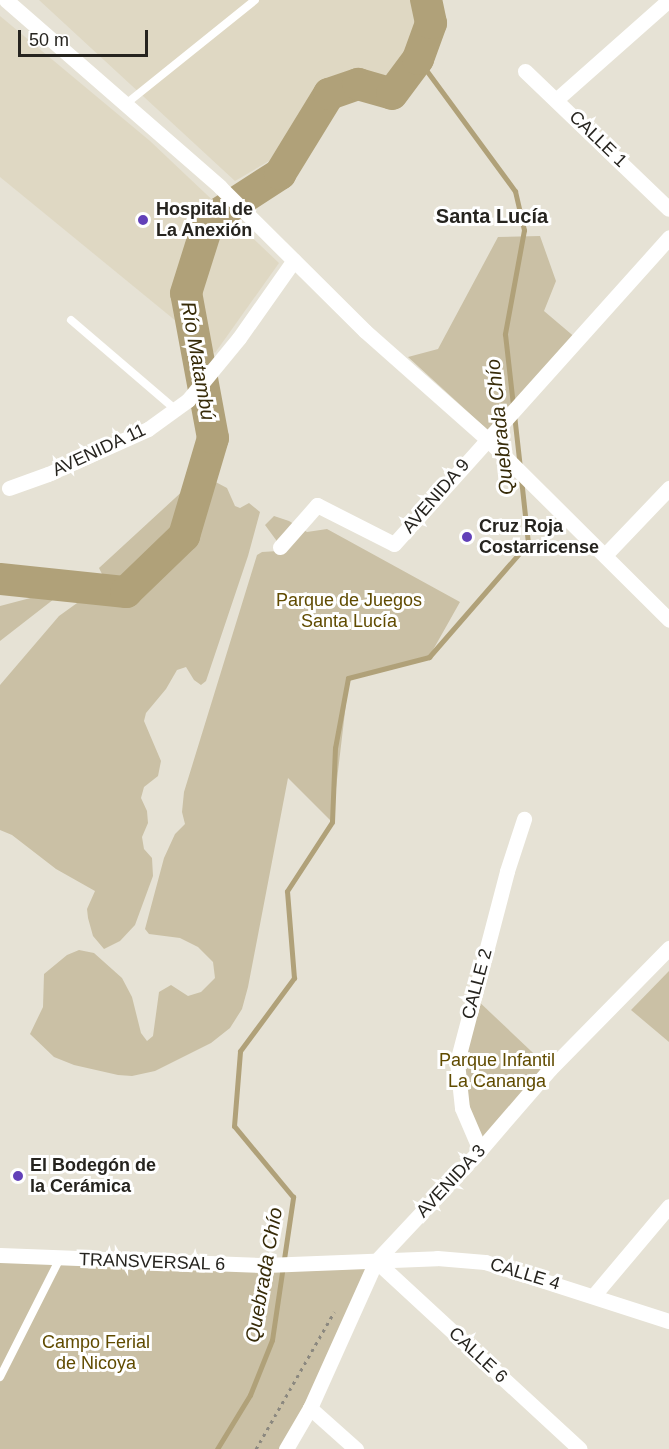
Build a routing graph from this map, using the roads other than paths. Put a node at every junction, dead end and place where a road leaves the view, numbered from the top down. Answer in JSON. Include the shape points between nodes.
{"nodes":[{"id":1,"x":6,"y":0,"type":"edge"},
{"id":2,"x":255,"y":0,"type":"edge"},
{"id":3,"x":669,"y":0,"type":"edge"},
{"id":4,"x":525,"y":70,"type":"dead end"},
{"id":5,"x":557,"y":99,"type":"junction"},
{"id":6,"x":127,"y":103,"type":"junction"},
{"id":7,"x":669,"y":209,"type":"edge"},
{"id":8,"x":669,"y":237,"type":"edge"},
{"id":9,"x":294,"y":260,"type":"junction"},
{"id":10,"x":71,"y":320,"type":"dead end"},
{"id":11,"x":175,"y":409,"type":"junction"},
{"id":12,"x":486,"y":438,"type":"junction"},
{"id":13,"x":669,"y":488,"type":"edge"},
{"id":14,"x":4,"y":489,"type":"edge"},
{"id":15,"x":280,"y":547,"type":"dead end"},
{"id":16,"x":605,"y":555,"type":"junction"},
{"id":17,"x":669,"y":620,"type":"edge"},
{"id":18,"x":525,"y":819,"type":"dead end"},
{"id":19,"x":669,"y":948,"type":"edge"},
{"id":20,"x":480,"y":1150,"type":"junction"},
{"id":21,"x":669,"y":1206,"type":"edge"},
{"id":22,"x":0,"y":1255,"type":"edge"},
{"id":23,"x":60,"y":1258,"type":"junction"},
{"id":24,"x":376,"y":1261,"type":"junction"},
{"id":25,"x":594,"y":1295,"type":"junction"},
{"id":26,"x":669,"y":1321,"type":"edge"},
{"id":27,"x":0,"y":1377,"type":"edge"},
{"id":28,"x":310,"y":1408,"type":"junction"},
{"id":29,"x":286,"y":1449,"type":"edge"},
{"id":30,"x":356,"y":1449,"type":"edge"},
{"id":31,"x":580,"y":1449,"type":"edge"}],
"edges":[{"from":1,"to":6,"type":"street"},
{"from":2,"to":6,"type":"lane"},
{"from":3,"to":5,"type":"street"},
{"from":4,"to":5,"type":"street","name":"CALLE 1"},
{"from":5,"to":7,"type":"street","name":"CALLE 1"},
{"from":6,"to":9,"type":"street"},
{"from":8,"to":12,"type":"street","name":"AVENIDA 9"},
{"from":9,"to":11,"type":"street","name":"AVENIDA 11","via":[[239,338],[188,400]]},
{"from":9,"to":12,"type":"street","via":[[365,331]]},
{"from":10,"to":11,"type":"lane"},
{"from":11,"to":14,"type":"street","name":"AVENIDA 11","via":[[148,429],[48,474]]},
{"from":12,"to":15,"type":"street","name":"AVENIDA 9","via":[[394,544],[317,505]]},
{"from":12,"to":16,"type":"street"},
{"from":13,"to":16,"type":"street"},
{"from":16,"to":17,"type":"street"},
{"from":18,"to":20,"type":"street","name":"CALLE 2","via":[[507,872],[457,1062],[462,1108]]},
{"from":19,"to":20,"type":"street","name":"AVENIDA 3","via":[[550,1069]]},
{"from":20,"to":24,"type":"street","name":"AVENIDA 3"},
{"from":21,"to":25,"type":"street"},
{"from":22,"to":23,"type":"street","name":"TRANSVERSAL 6"},
{"from":23,"to":24,"type":"street","name":"TRANSVERSAL 6","via":[[266,1265]]},
{"from":23,"to":27,"type":"lane"},
{"from":24,"to":25,"type":"street","name":"CALLE 4","via":[[437,1258],[485,1262]]},
{"from":24,"to":28,"type":"street","name":"AVENIDA 3"},
{"from":24,"to":31,"type":"street","name":"CALLE 6"},
{"from":25,"to":26,"type":"street","name":"CALLE 4"},
{"from":28,"to":29,"type":"street","name":"AVENIDA 3"},
{"from":28,"to":30,"type":"street"}]}
